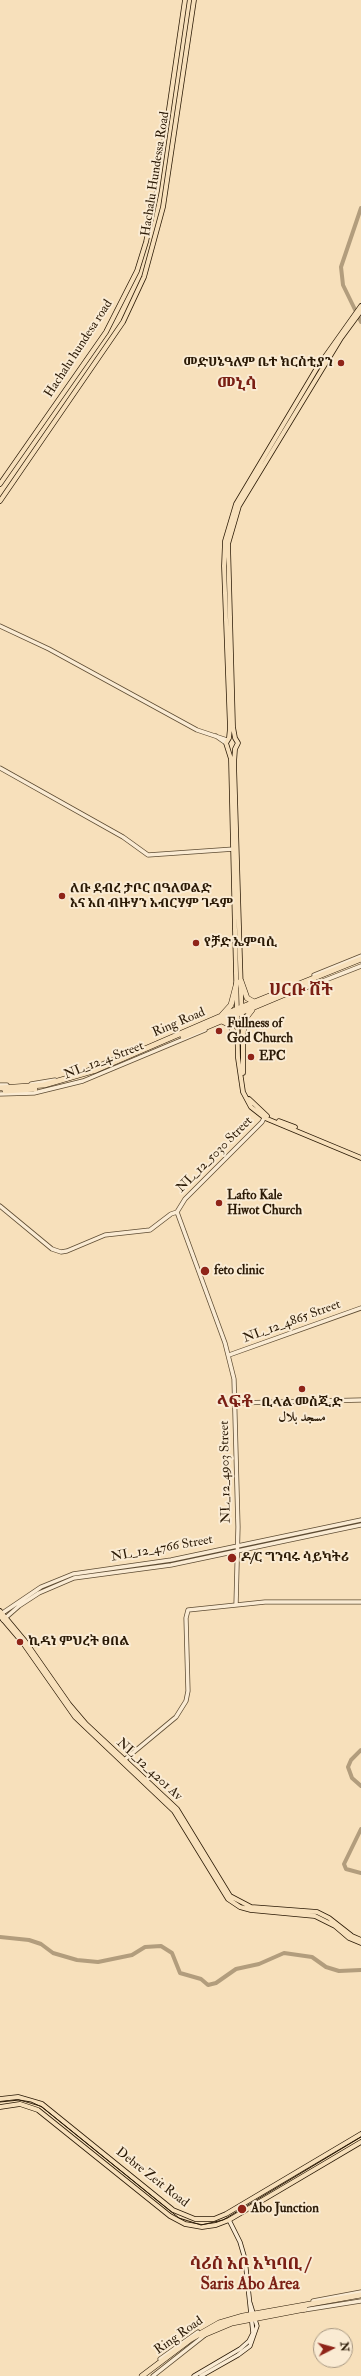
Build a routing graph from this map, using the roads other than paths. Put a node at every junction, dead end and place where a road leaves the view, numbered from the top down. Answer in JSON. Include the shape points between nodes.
{"nodes":[{"id":1,"x":185,"y":0,"type":"edge"},
{"id":2,"x":194,"y":0,"type":"edge"},
{"id":3,"x":164,"y":138,"type":"junction"},
{"id":4,"x":172,"y":142,"type":"junction"},
{"id":5,"x":157,"y":191,"type":"junction"},
{"id":6,"x":164,"y":195,"type":"junction"},
{"id":7,"x":359,"y":310,"type":"edge"},
{"id":8,"x":25,"y":449,"type":"junction"},
{"id":9,"x":31,"y":456,"type":"junction"},
{"id":10,"x":0,"y":484,"type":"edge"},
{"id":11,"x":0,"y":500,"type":"edge"},
{"id":12,"x":226,"y":566,"type":"junction"},
{"id":13,"x":0,"y":626,"type":"edge"},
{"id":14,"x":235,"y":738,"type":"junction"},
{"id":15,"x":227,"y":740,"type":"junction"},
{"id":16,"x":228,"y":749,"type":"junction"},
{"id":17,"x":235,"y":749,"type":"junction"},
{"id":18,"x":0,"y":768,"type":"edge"},
{"id":19,"x":235,"y":849,"type":"junction"},
{"id":20,"x":361,"y":957,"type":"edge"},
{"id":21,"x":361,"y":962,"type":"edge"},
{"id":22,"x":361,"y":966,"type":"edge"},
{"id":23,"x":239,"y":981,"type":"junction"},
{"id":24,"x":292,"y":990,"type":"junction"},
{"id":25,"x":256,"y":1004,"type":"junction"},
{"id":26,"x":239,"y":1008,"type":"junction"},
{"id":27,"x":240,"y":1014,"type":"junction"},
{"id":28,"x":221,"y":1019,"type":"junction"},
{"id":29,"x":208,"y":1025,"type":"junction"},
{"id":30,"x":243,"y":1034,"type":"junction"},
{"id":31,"x":238,"y":1040,"type":"junction"},
{"id":32,"x":0,"y":1087,"type":"edge"},
{"id":33,"x":0,"y":1093,"type":"edge"},
{"id":34,"x":265,"y":1116,"type":"junction"},
{"id":35,"x":361,"y":1156,"type":"edge"},
{"id":36,"x":0,"y":1206,"type":"edge"},
{"id":37,"x":177,"y":1212,"type":"junction"},
{"id":38,"x":361,"y":1308,"type":"edge"},
{"id":39,"x":229,"y":1355,"type":"junction"},
{"id":40,"x":361,"y":1400,"type":"edge"},
{"id":41,"x":235,"y":1403,"type":"junction"},
{"id":42,"x":361,"y":1520,"type":"edge"},
{"id":43,"x":361,"y":1525,"type":"edge"},
{"id":44,"x":237,"y":1548,"type":"junction"},
{"id":45,"x":361,"y":1602,"type":"edge"},
{"id":46,"x":236,"y":1605,"type":"junction"},
{"id":47,"x":1,"y":1614,"type":"edge"},
{"id":48,"x":5,"y":1618,"type":"junction"},
{"id":49,"x":123,"y":1762,"type":"junction"},
{"id":50,"x":245,"y":1907,"type":"junction"},
{"id":51,"x":361,"y":1940,"type":"edge"},
{"id":52,"x":361,"y":1943,"type":"edge"},
{"id":53,"x":0,"y":2099,"type":"edge"},
{"id":54,"x":0,"y":2107,"type":"edge"},
{"id":55,"x":361,"y":2134,"type":"edge"},
{"id":56,"x":361,"y":2142,"type":"edge"},
{"id":57,"x":229,"y":2220,"type":"junction"},
{"id":58,"x":361,"y":2294,"type":"edge"},
{"id":59,"x":361,"y":2300,"type":"edge"},
{"id":60,"x":301,"y":2308,"type":"junction"},
{"id":61,"x":253,"y":2317,"type":"junction"},
{"id":62,"x":205,"y":2332,"type":"junction"},
{"id":63,"x":138,"y":2376,"type":"edge"},
{"id":64,"x":142,"y":2376,"type":"edge"},
{"id":65,"x":148,"y":2376,"type":"edge"},
{"id":66,"x":153,"y":2376,"type":"edge"},
{"id":67,"x":194,"y":2376,"type":"edge"},
{"id":68,"x":201,"y":2376,"type":"edge"}],
"edges":[{"from":1,"to":3,"type":"main road","name":"Hachalu hundesa road"},
{"from":2,"to":4,"type":"main road","name":"Hachalu Hundessa Road"},
{"from":3,"to":4,"type":"main road"},
{"from":3,"to":5,"type":"main road","name":"Hachalu hundesa road"},
{"from":4,"to":6,"type":"main road","name":"Hachalu Hundessa Road"},
{"from":5,"to":6,"type":"main road"},
{"from":5,"to":8,"type":"main road","name":"Hachalu hundesa road","via":[[137,270],[116,315]]},
{"from":6,"to":9,"type":"main road","name":"Hachalu Hundessa Road","via":[[158,230],[144,277],[123,322]]},
{"from":7,"to":12,"type":"main road","via":[[239,506],[230,533]]},
{"from":7,"to":12,"type":"main road","via":[[293,406],[236,504],[227,533]]},
{"from":8,"to":9,"type":"main road"},
{"from":8,"to":10,"type":"main road","name":"Hachalu hundesa road"},
{"from":9,"to":11,"type":"main road","name":"Hachalu Hundessa Road"},
{"from":12,"to":14,"type":"main road"},
{"from":12,"to":15,"type":"main road"},
{"from":13,"to":15,"type":"street","via":[[49,649],[197,730]]},
{"from":14,"to":15,"type":"main road"},
{"from":14,"to":17,"type":"main road","via":[[238,743]]},
{"from":15,"to":16,"type":"main road"},
{"from":16,"to":17,"type":"main road"},
{"from":16,"to":19,"type":"main road","via":[[231,759]]},
{"from":17,"to":19,"type":"main road"},
{"from":18,"to":19,"type":"street","via":[[123,837],[148,855]]},
{"from":19,"to":23,"type":"main road"},
{"from":20,"to":24,"type":"highway","name":"Ring Road"},
{"from":21,"to":24,"type":"highway","name":"Ring Road"},
{"from":22,"to":24,"type":"street","via":[[306,989]]},
{"from":23,"to":25,"type":"highway","via":[[247,998]]},
{"from":23,"to":26,"type":"main road"},
{"from":23,"to":28,"type":"highway","via":[[231,1005]]},
{"from":24,"to":25,"type":"highway","name":"Ring Road"},
{"from":25,"to":26,"type":"highway","name":"Ring Road"},
{"from":25,"to":27,"type":"highway","name":"Ring Road"},
{"from":25,"to":30,"type":"highway","via":[[245,1020]]},
{"from":26,"to":27,"type":"main road"},
{"from":26,"to":28,"type":"highway","name":"Ring Road"},
{"from":27,"to":28,"type":"highway","name":"Ring Road"},
{"from":27,"to":30,"type":"main road"},
{"from":27,"to":31,"type":"main road"},
{"from":28,"to":29,"type":"highway","name":"Ring Road"},
{"from":28,"to":31,"type":"highway","via":[[230,1025]]},
{"from":29,"to":32,"type":"highway","name":"Ring Road","via":[[78,1076],[44,1085]]},
{"from":29,"to":33,"type":"highway","name":"Ring Road","via":[[77,1080],[41,1089]]},
{"from":30,"to":34,"type":"main road","via":[[242,1063],[245,1090],[254,1105]]},
{"from":31,"to":34,"type":"main road","via":[[243,1092],[251,1107]]},
{"from":34,"to":35,"type":"main road"},
{"from":34,"to":37,"type":"street","name":"NL_12_5030 Street"},
{"from":36,"to":37,"type":"street","name":"NL_12_5030 Street","via":[[56,1251],[67,1251],[105,1235],[150,1230]]},
{"from":37,"to":39,"type":"street","name":"NL_12_4903 Street"},
{"from":38,"to":39,"type":"street","name":"NL_12_4865 Street"},
{"from":39,"to":41,"type":"street","name":"NL_12_4903 Street"},
{"from":40,"to":41,"type":"street"},
{"from":41,"to":44,"type":"street","name":"NL_12_4903 Street"},
{"from":42,"to":44,"type":"street","name":"NL_12_4766 Street"},
{"from":43,"to":44,"type":"street","name":"NL_12_4766 Street"},
{"from":44,"to":46,"type":"street","name":"NL_12_4903 Street"},
{"from":44,"to":47,"type":"street","name":"NL_12_4766 Street","via":[[61,1577]]},
{"from":44,"to":48,"type":"street","name":"NL_12_4766 Street","via":[[171,1565],[74,1578],[39,1593]]},
{"from":45,"to":46,"type":"street"},
{"from":46,"to":49,"type":"street","via":[[188,1610],[187,1696],[176,1717]]},
{"from":47,"to":48,"type":"main road","name":"NL_12_4201 Av"},
{"from":48,"to":49,"type":"main road","name":"NL_12_4201 Av","via":[[75,1717]]},
{"from":49,"to":50,"type":"main road","name":"NL_12_4201 Av","via":[[176,1809],[225,1890]]},
{"from":50,"to":51,"type":"main road","name":"NL_12_4201 Av","via":[[317,1912]]},
{"from":50,"to":52,"type":"main road","name":"NL_12_4201 Av","via":[[316,1916]]},
{"from":53,"to":55,"type":"main road","name":"Debre Zeit Road","via":[[18,2097],[42,2104],[173,2210],[188,2218],[201,2220],[214,2219],[226,2214]]},
{"from":54,"to":57,"type":"main road","name":"Debre Zeit Road","via":[[20,2104],[38,2110],[181,2222],[202,2227]]},
{"from":56,"to":57,"type":"main road","name":"Debre Zeit Road"},
{"from":57,"to":61,"type":"street","via":[[243,2253]]},
{"from":58,"to":60,"type":"highway","name":"Ring Road"},
{"from":59,"to":60,"type":"highway","name":"Ring Road"},
{"from":60,"to":61,"type":"highway","name":"Ring Road"},
{"from":61,"to":62,"type":"highway","name":"Ring Road"},
{"from":61,"to":67,"type":"street","via":[[254,2329],[247,2343]]},
{"from":61,"to":68,"type":"street","via":[[255,2336],[248,2348]]},
{"from":62,"to":63,"type":"street","via":[[187,2339]]},
{"from":62,"to":64,"type":"highway","name":"Ring Road"},
{"from":62,"to":65,"type":"highway","name":"Ring Road"},
{"from":62,"to":66,"type":"street"}]}
